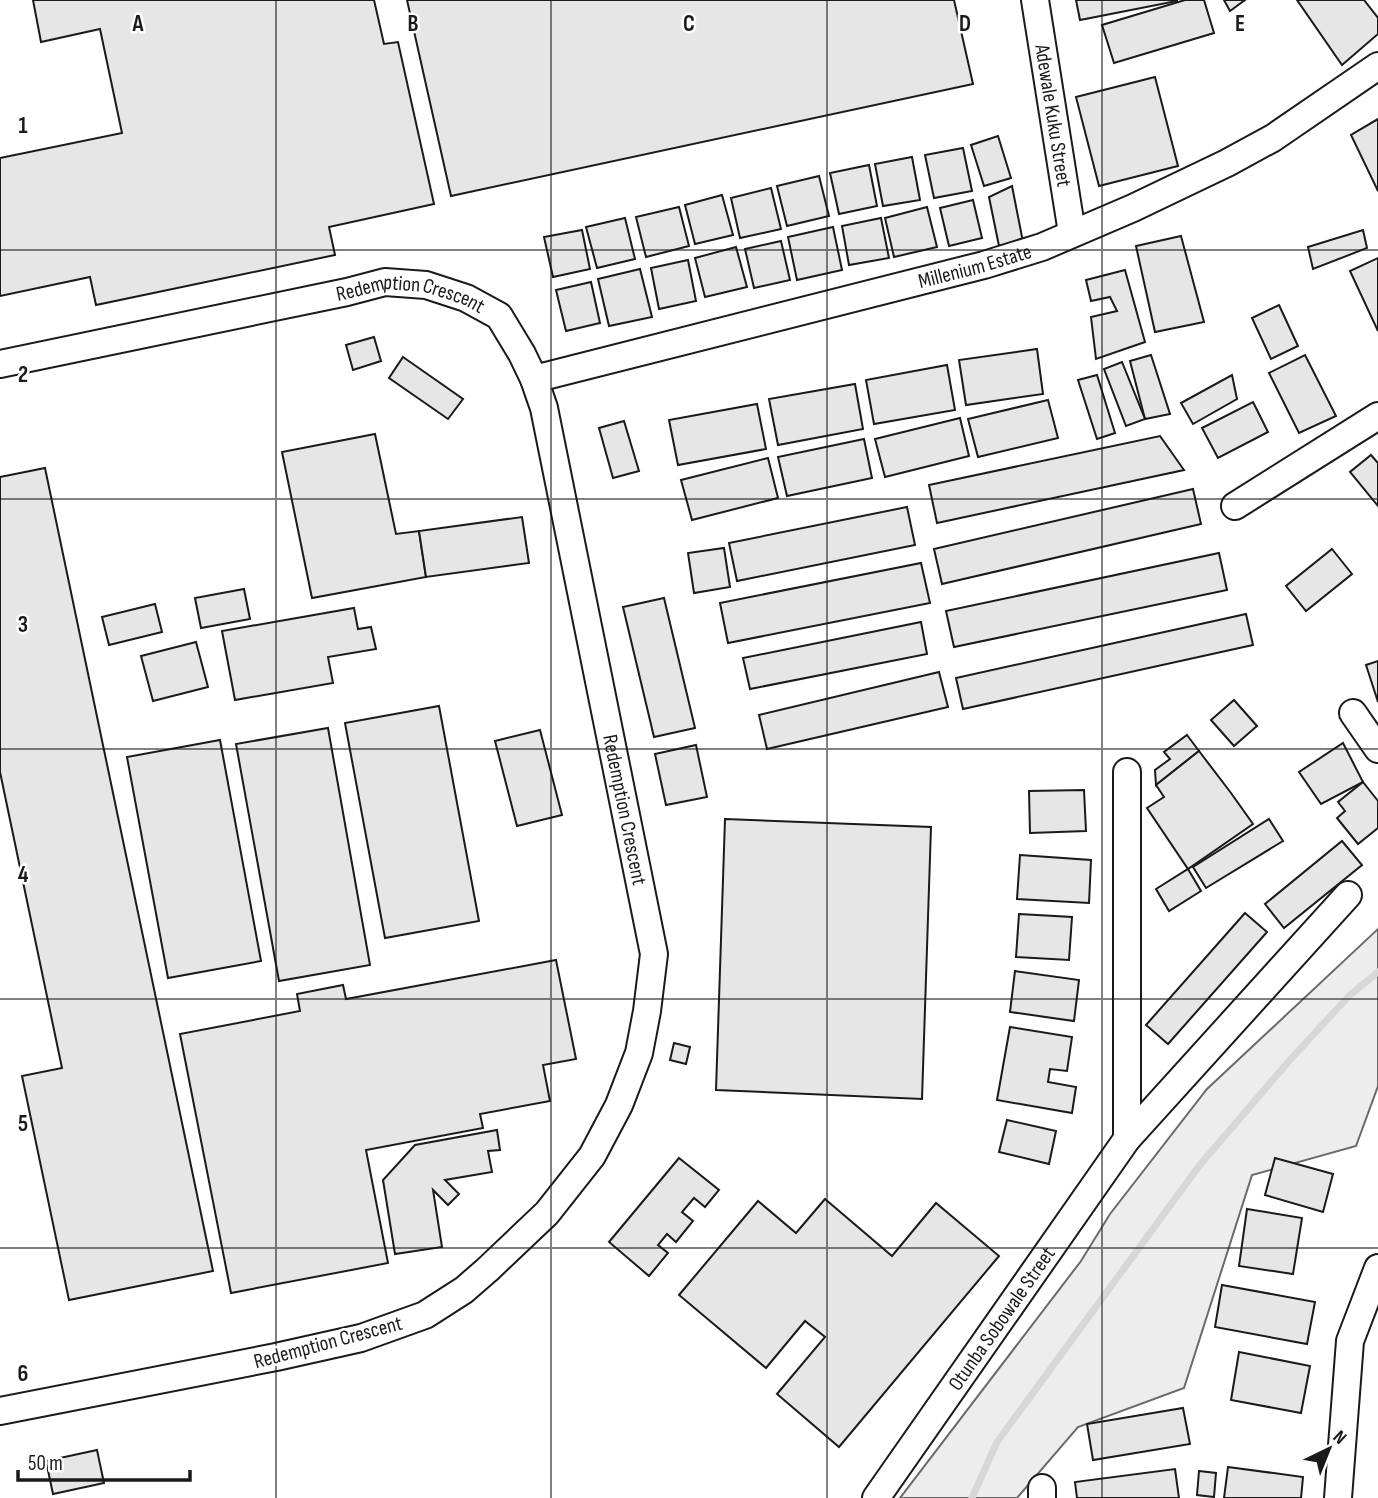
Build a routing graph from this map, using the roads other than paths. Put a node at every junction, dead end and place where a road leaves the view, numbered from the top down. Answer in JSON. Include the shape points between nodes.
{"nodes":[{"id":1,"x":1035,"y":0,"type":"edge"},
{"id":2,"x":1378,"y":66,"type":"edge"},
{"id":3,"x":1072,"y":233,"type":"junction"},
{"id":4,"x":0,"y":364,"type":"edge"},
{"id":5,"x":534,"y":379,"type":"junction"},
{"id":6,"x":1378,"y":416,"type":"edge"},
{"id":7,"x":1235,"y":506,"type":"dead end"},
{"id":8,"x":1353,"y":713,"type":"dead end"},
{"id":9,"x":1378,"y":749,"type":"edge"},
{"id":10,"x":1127,"y":772,"type":"dead end"},
{"id":11,"x":1348,"y":895,"type":"dead end"},
{"id":12,"x":1127,"y":1139,"type":"junction"},
{"id":13,"x":1378,"y":1268,"type":"edge"},
{"id":14,"x":0,"y":1411,"type":"edge"},
{"id":15,"x":876,"y":1498,"type":"edge"},
{"id":16,"x":1338,"y":1498,"type":"edge"}],
"edges":[{"from":1,"to":3,"type":"street","name":"Adewale Kuku Street"},
{"from":2,"to":3,"type":"street","name":"Millenium Estate","via":[[1273,138]]},
{"from":3,"to":5,"type":"street","name":"Millenium Estate","via":[[984,265]]},
{"from":4,"to":5,"type":"street","name":"Redemption Crescent","via":[[385,282],[426,285],[466,298],[499,316]]},
{"from":5,"to":14,"type":"street","name":"Redemption Crescent","via":[[544,408],[654,954],[639,1053],[619,1105],[592,1156],[547,1213],[464,1290],[425,1315],[361,1338]]},
{"from":6,"to":7,"type":"street"},
{"from":8,"to":9,"type":"street"},
{"from":10,"to":12,"type":"street"},
{"from":11,"to":12,"type":"street","name":"Otunba Sobowale Street"},
{"from":12,"to":15,"type":"street","name":"Otunba Sobowale Street"},
{"from":13,"to":16,"type":"street","via":[[1350,1341]]}]}
